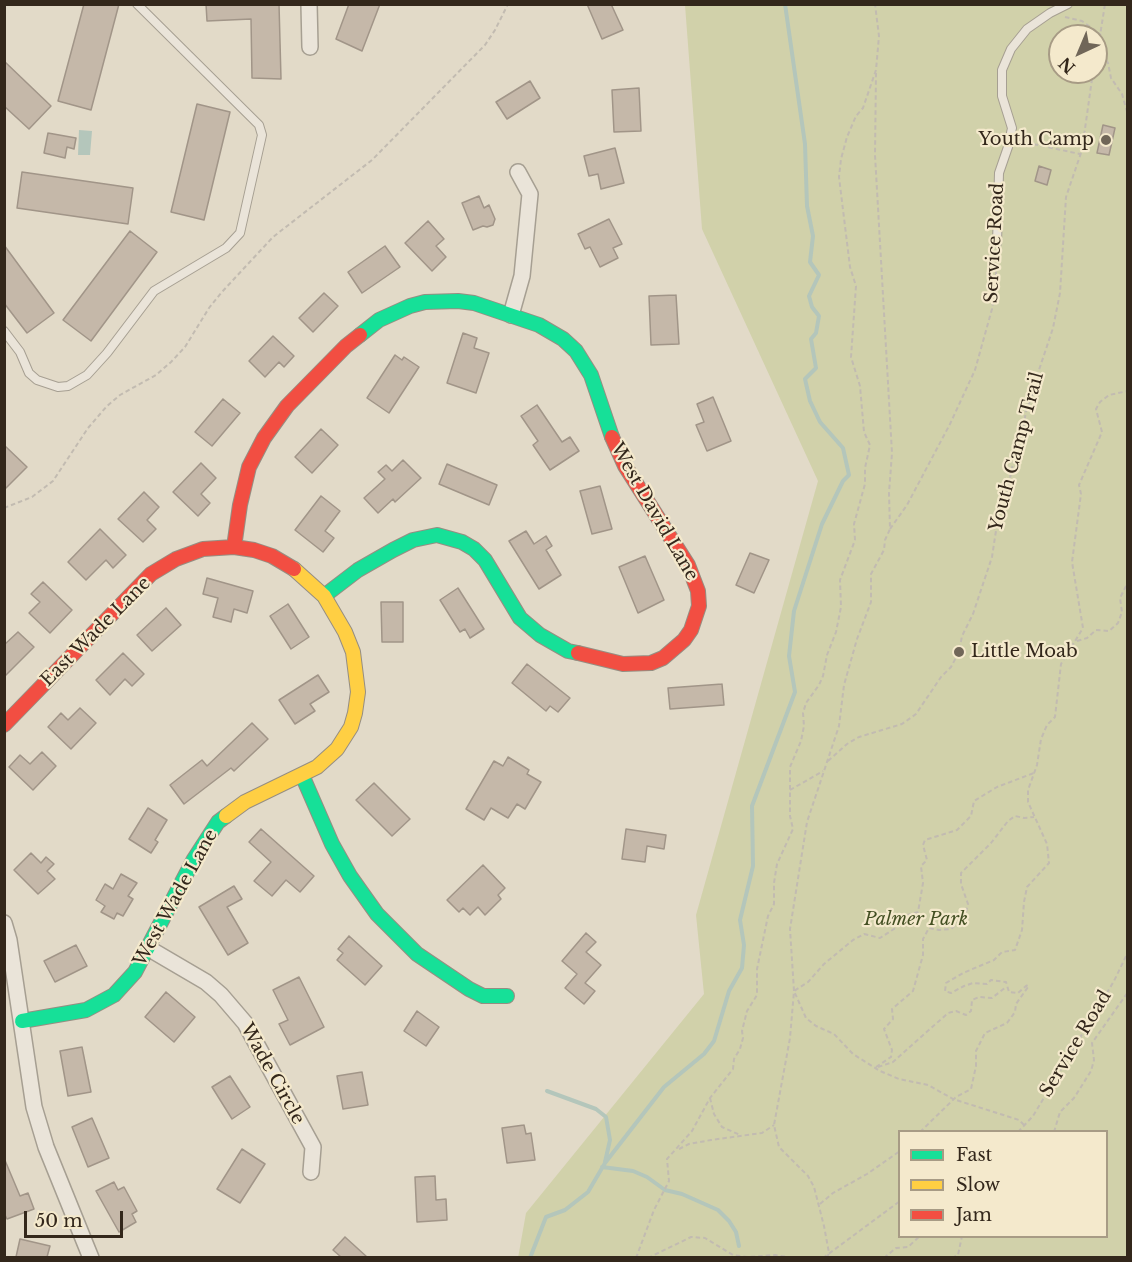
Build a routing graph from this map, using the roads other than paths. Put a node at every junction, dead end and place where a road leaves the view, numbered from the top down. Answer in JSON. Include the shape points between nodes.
{"nodes":[{"id":1,"x":137,"y":4,"type":"edge"},
{"id":2,"x":309,"y":4,"type":"edge"},
{"id":3,"x":1068,"y":4,"type":"edge"},
{"id":4,"x":310,"y":47,"type":"dead end"},
{"id":5,"x":518,"y":172,"type":"dead end"},
{"id":6,"x":997,"y":243,"type":"road end"},
{"id":7,"x":511,"y":315,"type":"junction"},
{"id":8,"x":4,"y":331,"type":"edge"},
{"id":9,"x":234,"y":547,"type":"junction"},
{"id":10,"x":324,"y":596,"type":"junction"},
{"id":11,"x":4,"y":725,"type":"edge"},
{"id":12,"x":302,"y":775,"type":"junction"},
{"id":13,"x":4,"y":923,"type":"edge"},
{"id":14,"x":148,"y":948,"type":"junction"},
{"id":15,"x":507,"y":996,"type":"dead end"},
{"id":16,"x":22,"y":1022,"type":"junction"},
{"id":17,"x":311,"y":1172,"type":"dead end"},
{"id":18,"x":91,"y":1257,"type":"edge"}],
"edges":[{"from":1,"to":8,"type":"lane","via":[[260,125],[262,135],[240,233],[226,248],[154,291],[107,354],[87,375],[68,386],[37,380]]},
{"from":2,"to":4,"type":"street"},
{"from":3,"to":6,"type":"lane","name":"Service Road","via":[[1027,29],[1011,49],[1002,70],[1002,96],[1012,128],[999,173]]},
{"from":5,"to":7,"type":"street","via":[[530,194],[522,276]]},
{"from":7,"to":9,"type":"street","name":"West David Lane","via":[[474,303],[440,300],[410,306],[362,331],[287,406],[255,451],[244,484]]},
{"from":7,"to":10,"type":"street","name":"West David Lane","via":[[551,331],[576,351],[591,375],[625,466],[694,578],[699,606],[691,630],[674,649],[651,663],[623,664],[568,651],[520,618],[485,560],[474,549],[437,535],[413,540],[378,558]]},
{"from":9,"to":10,"type":"street","name":"East Wade Lane","via":[[254,550],[288,564]]},
{"from":9,"to":11,"type":"street","name":"East Wade Lane","via":[[189,553],[151,574]]},
{"from":10,"to":12,"type":"street","name":"West Wade Lane","via":[[353,652],[358,693],[351,727],[337,749]]},
{"from":12,"to":14,"type":"street","name":"West Wade Lane","via":[[245,802],[218,822],[194,859]]},
{"from":12,"to":15,"type":"street","via":[[332,844],[377,914],[417,954],[469,989],[483,996]]},
{"from":13,"to":16,"type":"street"},
{"from":14,"to":16,"type":"street","name":"West Wade Lane","via":[[125,985],[98,1005]]},
{"from":14,"to":17,"type":"street","name":"Wade Circle","via":[[207,982],[235,1009],[313,1147]]},
{"from":16,"to":18,"type":"street","via":[[40,1128]]}]}
